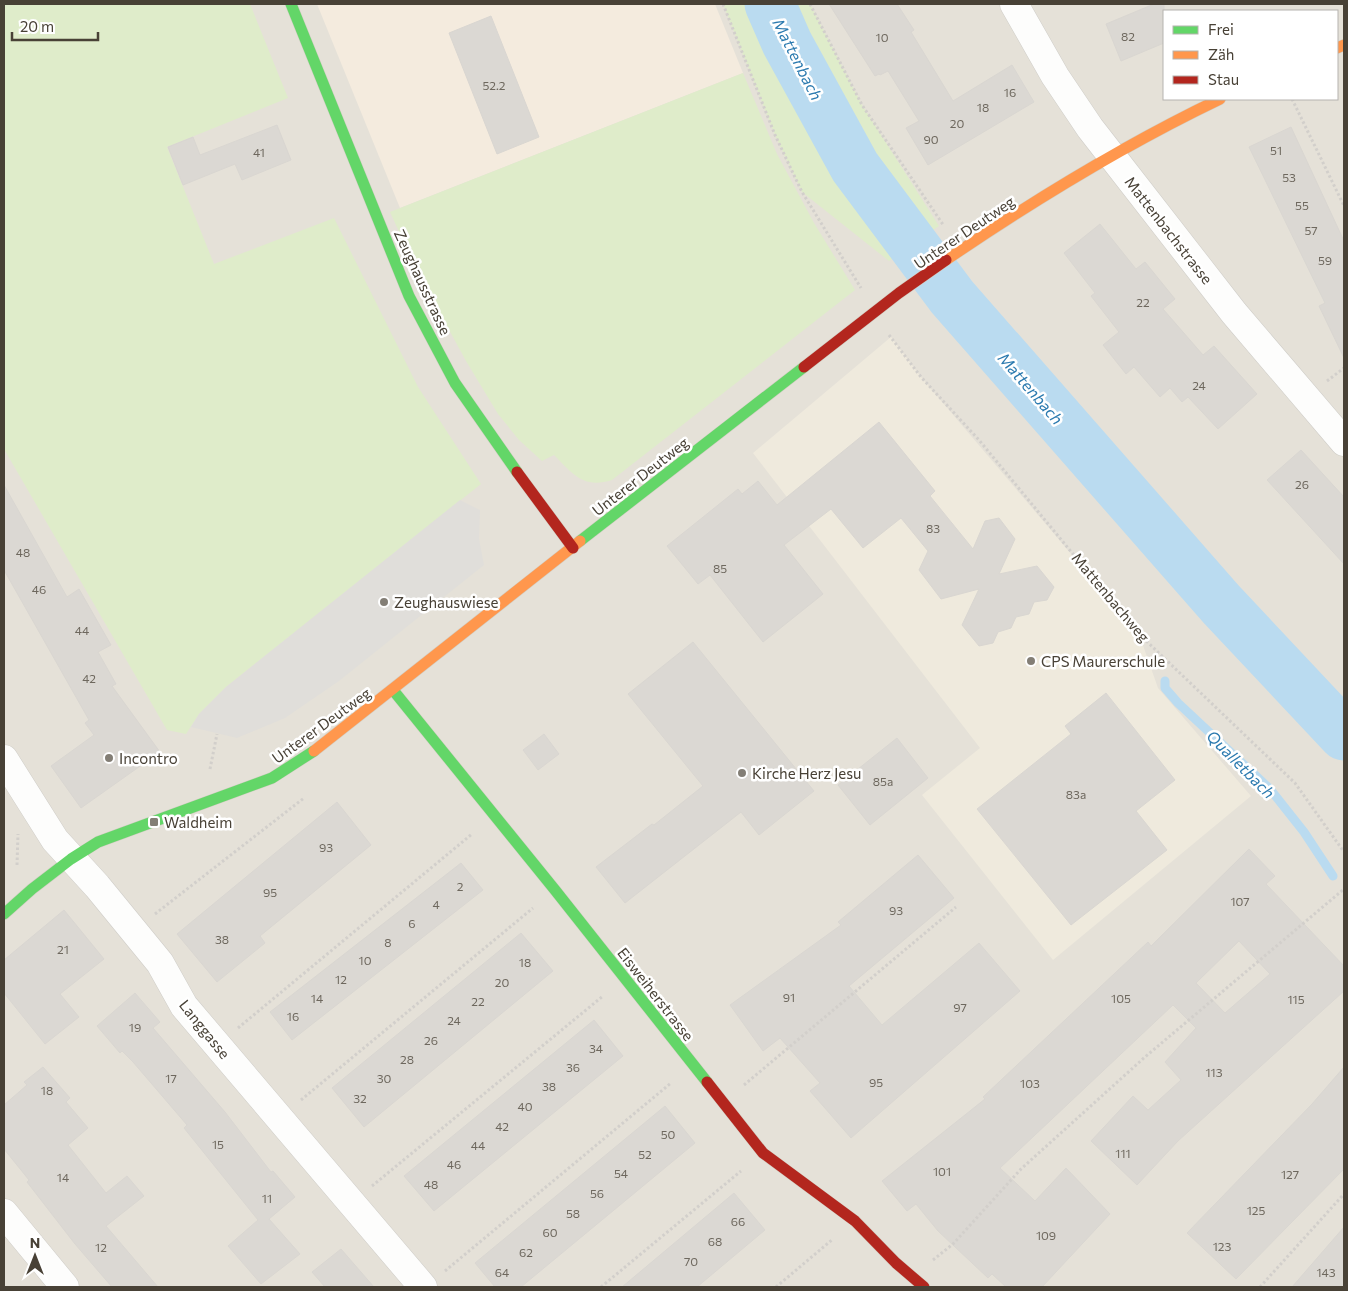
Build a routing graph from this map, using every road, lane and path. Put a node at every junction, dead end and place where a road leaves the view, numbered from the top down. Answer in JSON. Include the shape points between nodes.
{"nodes":[{"id":1,"x":291,"y":4,"type":"edge"},
{"id":2,"x":723,"y":4,"type":"edge"},
{"id":3,"x":810,"y":4,"type":"edge"},
{"id":4,"x":1014,"y":4,"type":"edge"},
{"id":5,"x":1218,"y":100,"type":"edge"},
{"id":6,"x":1292,"y":100,"type":"edge"},
{"id":7,"x":1111,"y":154,"type":"junction"},
{"id":8,"x":1344,"y":206,"type":"edge"},
{"id":9,"x":946,"y":229,"type":"dead end"},
{"id":10,"x":862,"y":289,"type":"dead end"},
{"id":11,"x":887,"y":332,"type":"dead end"},
{"id":12,"x":1344,"y":368,"type":"edge"},
{"id":13,"x":1325,"y":383,"type":"dead end"},
{"id":14,"x":1344,"y":442,"type":"edge"},
{"id":15,"x":573,"y":548,"type":"junction"},
{"id":16,"x":393,"y":690,"type":"junction"},
{"id":17,"x":217,"y":734,"type":"dead end"},
{"id":18,"x":4,"y":759,"type":"edge"},
{"id":19,"x":210,"y":768,"type":"dead end"},
{"id":20,"x":304,"y":798,"type":"dead end"},
{"id":21,"x":495,"y":815,"type":"junction"},
{"id":22,"x":1344,"y":852,"type":"edge"},
{"id":23,"x":71,"y":859,"type":"junction"},
{"id":24,"x":1344,"y":889,"type":"edge"},
{"id":25,"x":555,"y":890,"type":"junction"},
{"id":26,"x":956,"y":907,"type":"dead end"},
{"id":27,"x":4,"y":914,"type":"edge"},
{"id":28,"x":134,"y":932,"type":"junction"},
{"id":29,"x":624,"y":978,"type":"junction"},
{"id":30,"x":240,"y":1026,"type":"dead end"},
{"id":31,"x":693,"y":1065,"type":"junction"},
{"id":32,"x":301,"y":1100,"type":"dead end"},
{"id":33,"x":723,"y":1103,"type":"junction"},
{"id":34,"x":762,"y":1153,"type":"junction"},
{"id":35,"x":372,"y":1186,"type":"dead end"},
{"id":36,"x":1344,"y":1194,"type":"edge"},
{"id":37,"x":4,"y":1213,"type":"edge"},
{"id":38,"x":855,"y":1221,"type":"junction"},
{"id":39,"x":911,"y":1277,"type":"junction"},
{"id":40,"x":433,"y":1280,"type":"edge"},
{"id":41,"x":65,"y":1287,"type":"edge"},
{"id":42,"x":601,"y":1287,"type":"edge"},
{"id":43,"x":776,"y":1287,"type":"edge"},
{"id":44,"x":924,"y":1287,"type":"edge"},
{"id":45,"x":1260,"y":1287,"type":"edge"}],
"edges":[{"from":1,"to":15,"type":"main road","name":"Zeughausstrasse","via":[[409,296],[455,383]]},
{"from":2,"to":10,"type":"path","via":[[775,135],[802,192]]},
{"from":3,"to":9,"type":"path","via":[[862,105]]},
{"from":4,"to":7,"type":"street","name":"Mattenbachstrasse","via":[[1055,76]]},
{"from":5,"to":7,"type":"main road","name":"Unterer Deutweg"},
{"from":6,"to":8,"type":"path"},
{"from":7,"to":14,"type":"street","name":"Mattenbachstrasse","via":[[1234,313]]},
{"from":7,"to":15,"type":"main road","name":"Unterer Deutweg","via":[[899,293]]},
{"from":11,"to":22,"type":"path","name":"Mattenbachweg","via":[[921,377],[979,440],[1139,634],[1295,783]]},
{"from":12,"to":13,"type":"path"},
{"from":15,"to":16,"type":"main road","name":"Unterer Deutweg"},
{"from":16,"to":21,"type":"main road","name":"Eisweiherstrasse"},
{"from":16,"to":23,"type":"main road","name":"Unterer Deutweg","via":[[304,759],[272,778],[98,842]]},
{"from":17,"to":19,"type":"path"},
{"from":18,"to":23,"type":"street","name":"Langgasse","via":[[55,840]]},
{"from":20,"to":28,"type":"path"},
{"from":21,"to":25,"type":"main road","name":"Eisweiherstrasse"},
{"from":21,"to":30,"type":"path"},
{"from":23,"to":27,"type":"main road","name":"Unterer Deutweg"},
{"from":23,"to":28,"type":"street","name":"Langgasse"},
{"from":24,"to":39,"type":"path","via":[[1145,1057],[1021,1169],[953,1244]]},
{"from":25,"to":29,"type":"main road","name":"Eisweiherstrasse"},
{"from":25,"to":32,"type":"path"},
{"from":26,"to":33,"type":"path"},
{"from":28,"to":40,"type":"street","name":"Langgasse","via":[[160,963],[184,1006]]},
{"from":29,"to":31,"type":"main road","name":"Eisweiherstrasse"},
{"from":29,"to":35,"type":"path"},
{"from":31,"to":33,"type":"main road","name":"Eisweiherstrasse"},
{"from":31,"to":40,"type":"path"},
{"from":33,"to":34,"type":"main road","name":"Eisweiherstrasse"},
{"from":34,"to":38,"type":"main road","name":"Eisweiherstrasse"},
{"from":34,"to":42,"type":"path"},
{"from":36,"to":45,"type":"path"},
{"from":37,"to":41,"type":"street"},
{"from":38,"to":39,"type":"main road","name":"Eisweiherstrasse"},
{"from":38,"to":43,"type":"path"},
{"from":39,"to":44,"type":"main road","name":"Eisweiherstrasse"}]}
